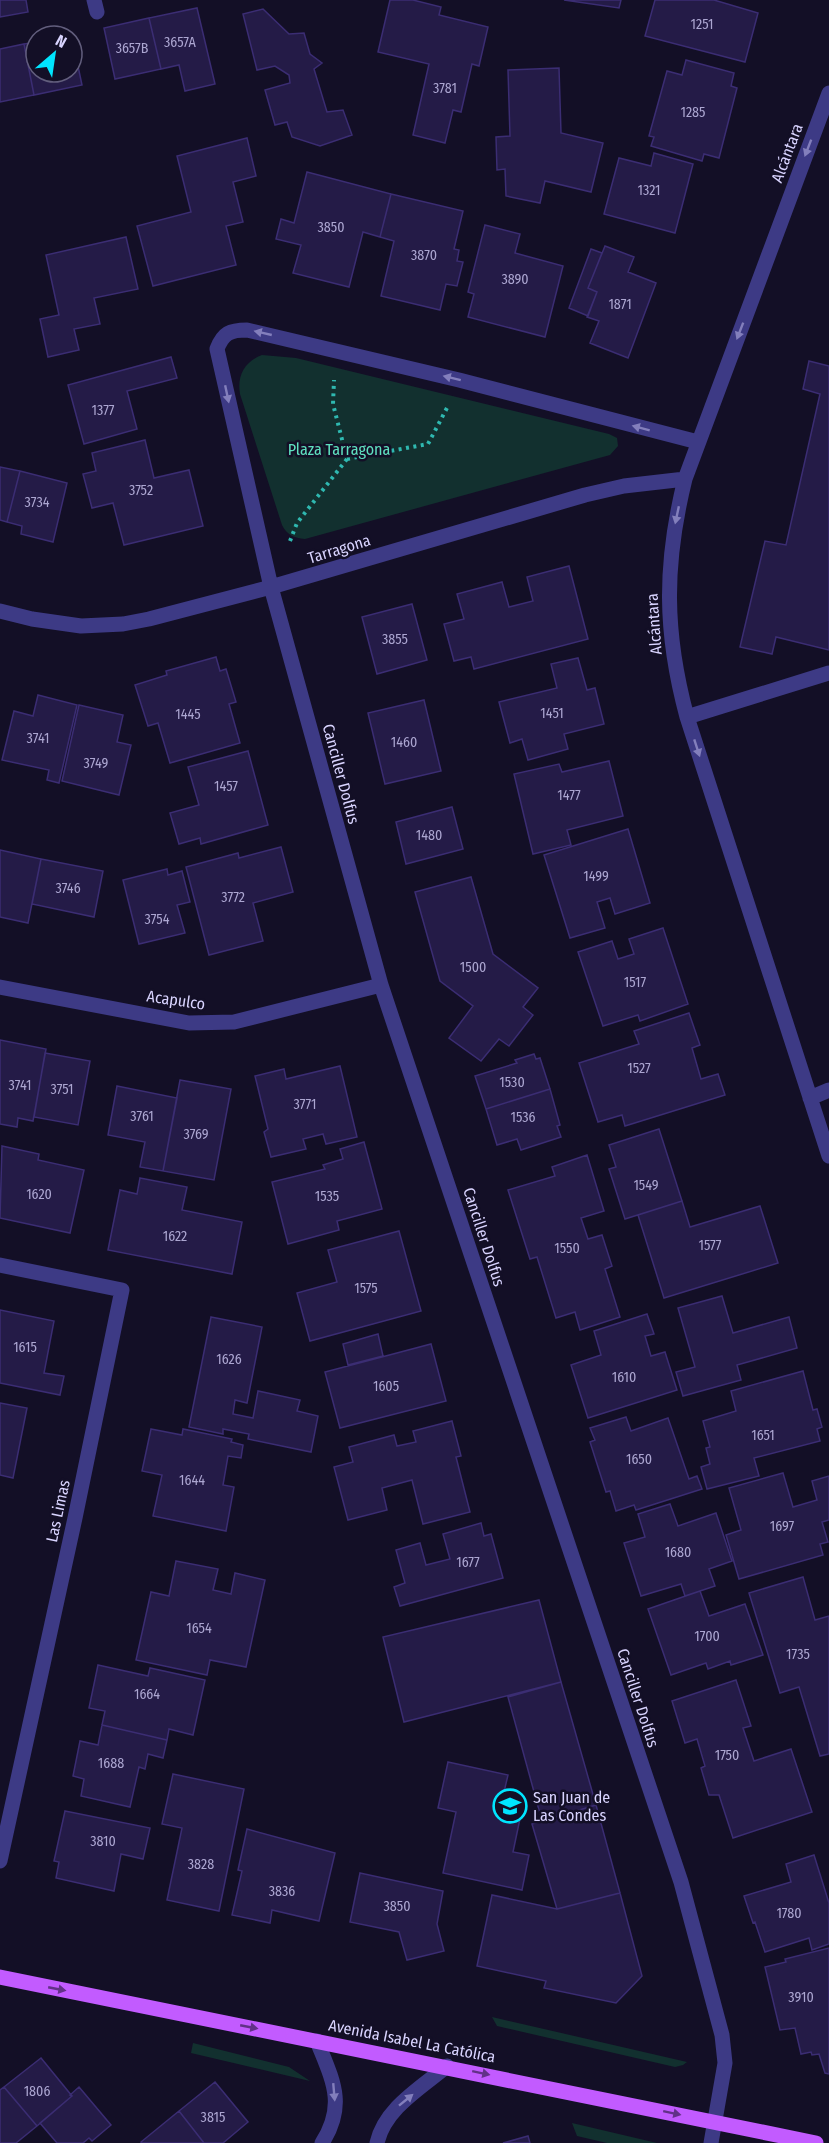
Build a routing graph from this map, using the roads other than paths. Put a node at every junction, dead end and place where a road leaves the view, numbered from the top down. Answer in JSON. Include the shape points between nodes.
{"nodes":[{"id":1,"x":829,"y":93,"type":"edge"},
{"id":2,"x":698,"y":442,"type":"junction"},
{"id":3,"x":685,"y":479,"type":"junction"},
{"id":4,"x":271,"y":587,"type":"junction"},
{"id":5,"x":0,"y":611,"type":"edge"},
{"id":6,"x":829,"y":673,"type":"edge"},
{"id":7,"x":687,"y":717,"type":"junction"},
{"id":8,"x":381,"y":985,"type":"junction"},
{"id":9,"x":0,"y":987,"type":"edge"},
{"id":10,"x":829,"y":1090,"type":"edge"},
{"id":11,"x":810,"y":1098,"type":"junction"},
{"id":12,"x":829,"y":1156,"type":"edge"},
{"id":13,"x":0,"y":1265,"type":"edge"},
{"id":14,"x":0,"y":1861,"type":"edge"},
{"id":15,"x":0,"y":1977,"type":"edge"},
{"id":16,"x":317,"y":2041,"type":"junction"},
{"id":17,"x":447,"y":2067,"type":"junction"},
{"id":18,"x":715,"y":2122,"type":"junction"},
{"id":19,"x":322,"y":2143,"type":"edge"},
{"id":20,"x":377,"y":2143,"type":"edge"},
{"id":21,"x":711,"y":2143,"type":"edge"},
{"id":22,"x":816,"y":2143,"type":"edge"}],
"edges":[{"from":1,"to":2,"type":"street","name":"Alcántara","one_way":true},
{"from":2,"to":3,"type":"street","name":"Alcántara"},
{"from":2,"to":4,"type":"street","name":"Canciller Dolfus","one_way":true,"via":[[336,350],[234,330],[222,337],[217,349]]},
{"from":3,"to":4,"type":"street","name":"Tarragona","via":[[585,495]]},
{"from":3,"to":7,"type":"street","name":"Alcántara","one_way":true,"via":[[672,540],[669,601],[673,656]]},
{"from":4,"to":5,"type":"street","name":"Tarragona","via":[[149,619],[100,626],[59,624]]},
{"from":4,"to":8,"type":"street","name":"Canciller Dolfus"},
{"from":6,"to":7,"type":"street"},
{"from":7,"to":11,"type":"street","name":"Alcántara","one_way":true},
{"from":8,"to":9,"type":"street","name":"Acapulco","via":[[234,1022],[189,1023]]},
{"from":8,"to":18,"type":"street","name":"Canciller Dolfus","via":[[681,1882],[722,2036],[725,2063]]},
{"from":10,"to":11,"type":"street"},
{"from":11,"to":12,"type":"street","name":"Alcántara"},
{"from":13,"to":14,"type":"street","name":"Las Limas","via":[[122,1290]]},
{"from":15,"to":16,"type":"main road","name":"Avenida Isabel La Católica","one_way":true},
{"from":16,"to":17,"type":"main road","name":"Avenida Isabel La Católica"},
{"from":16,"to":19,"type":"street","one_way":true,"via":[[336,2091],[335,2112]]},
{"from":17,"to":18,"type":"main road","name":"Avenida Isabel La Católica","one_way":true},
{"from":20,"to":17,"type":"street","one_way":true,"via":[[386,2121],[398,2106]]},
{"from":18,"to":21,"type":"street","name":"Canciller Dolfus"},
{"from":18,"to":22,"type":"main road","name":"Avenida Isabel La Católica"}]}
